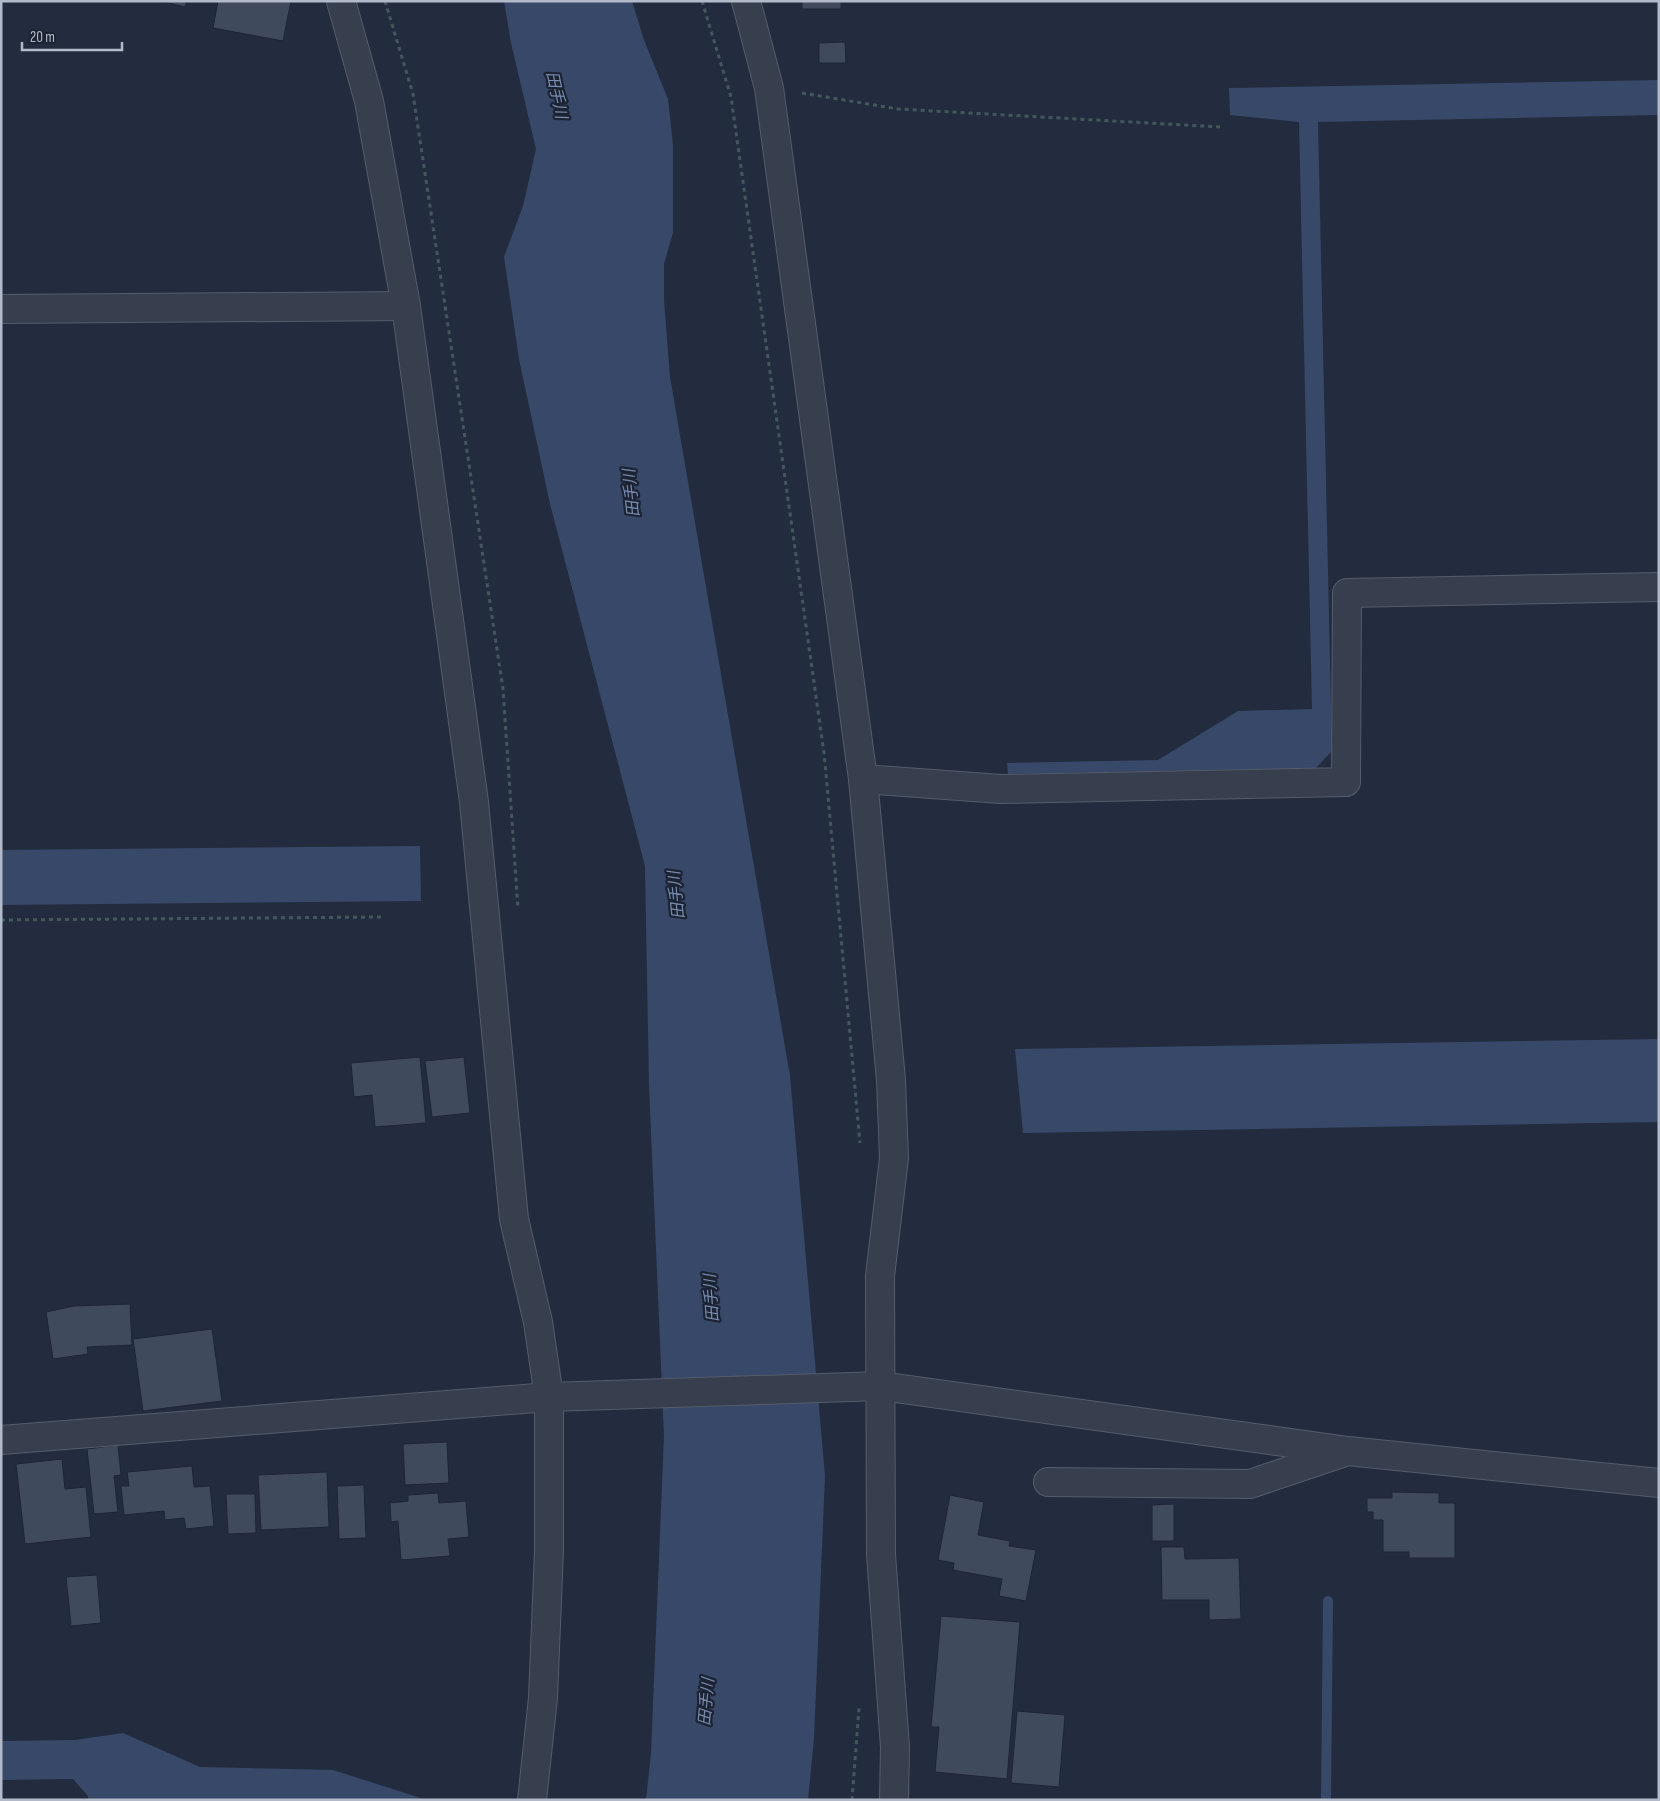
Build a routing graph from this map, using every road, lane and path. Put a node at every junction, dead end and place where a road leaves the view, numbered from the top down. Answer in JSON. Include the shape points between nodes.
{"nodes":[{"id":1,"x":342,"y":1,"type":"edge"},
{"id":2,"x":702,"y":1,"type":"edge"},
{"id":3,"x":746,"y":1,"type":"edge"},
{"id":4,"x":769,"y":88,"type":"junction"},
{"id":5,"x":1220,"y":127,"type":"dead end"},
{"id":6,"x":406,"y":306,"type":"junction"},
{"id":7,"x":1,"y":309,"type":"edge"},
{"id":8,"x":1659,"y":587,"type":"edge"},
{"id":9,"x":863,"y":780,"type":"junction"},
{"id":10,"x":384,"y":917,"type":"dead end"},
{"id":11,"x":1,"y":920,"type":"edge"},
{"id":12,"x":860,"y":1144,"type":"dead end"},
{"id":13,"x":881,"y":1386,"type":"junction"},
{"id":14,"x":559,"y":1396,"type":"junction"},
{"id":15,"x":1,"y":1440,"type":"edge"},
{"id":16,"x":1348,"y":1451,"type":"junction"},
{"id":17,"x":1048,"y":1482,"type":"dead end"},
{"id":18,"x":1659,"y":1483,"type":"edge"},
{"id":19,"x":532,"y":1800,"type":"edge"},
{"id":20,"x":894,"y":1800,"type":"edge"}],
"edges":[{"from":1,"to":6,"type":"street","via":[[368,101]]},
{"from":2,"to":12,"type":"path","via":[[731,97],[824,753]]},
{"from":3,"to":4,"type":"street"},
{"from":4,"to":5,"type":"path","via":[[898,109]]},
{"from":4,"to":9,"type":"street"},
{"from":6,"to":7,"type":"street"},
{"from":6,"to":14,"type":"street","via":[[474,802],[514,1219]]},
{"from":8,"to":9,"type":"street","via":[[1347,593],[1346,782],[1001,789]]},
{"from":9,"to":13,"type":"street","via":[[891,1080],[894,1158],[880,1276]]},
{"from":10,"to":11,"type":"path"},
{"from":13,"to":14,"type":"street"},
{"from":13,"to":16,"type":"street"},
{"from":13,"to":20,"type":"street","via":[[881,1554],[895,1747]]},
{"from":14,"to":15,"type":"street"},
{"from":14,"to":19,"type":"street","via":[[543,1698]]},
{"from":16,"to":17,"type":"street","via":[[1250,1484]]},
{"from":16,"to":18,"type":"street"}]}
